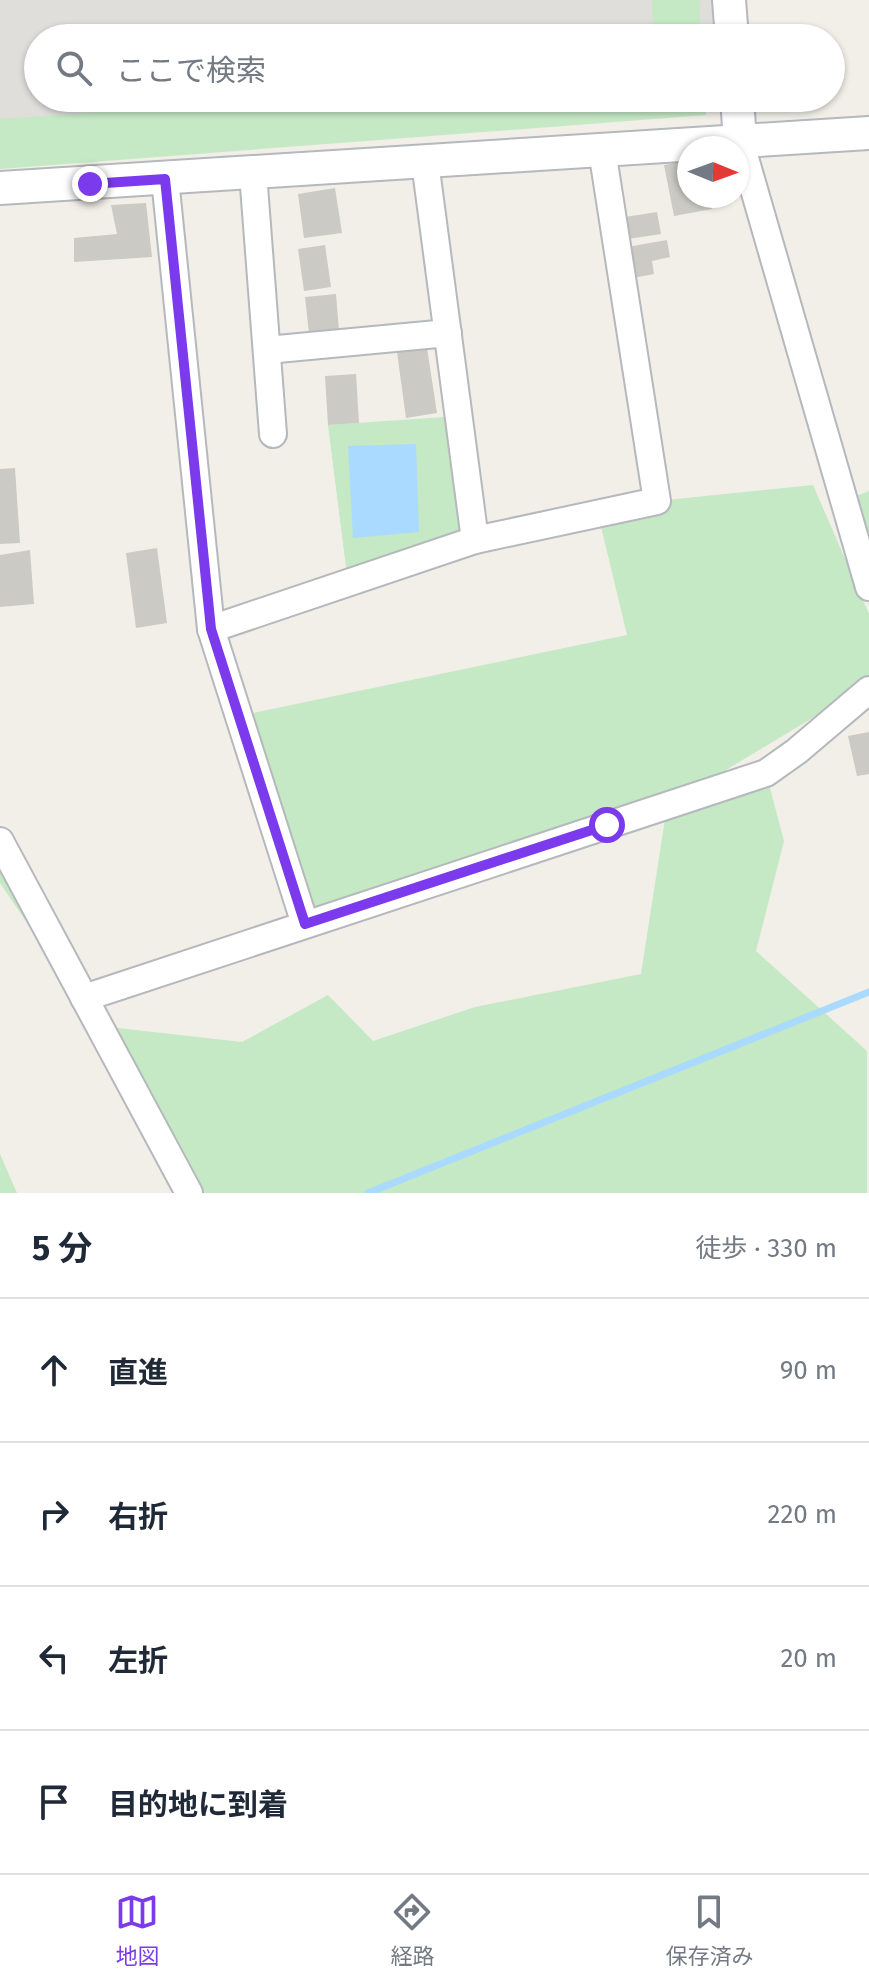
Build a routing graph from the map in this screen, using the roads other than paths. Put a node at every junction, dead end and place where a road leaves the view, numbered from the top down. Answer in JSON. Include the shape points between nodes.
{"nodes":[{"id":1,"x":729,"y":0,"type":"edge"},
{"id":2,"x":731,"y":24,"type":"edge"},
{"id":3,"x":738,"y":112,"type":"edge"},
{"id":4,"x":869,"y":133,"type":"edge"},
{"id":5,"x":740,"y":136,"type":"edge"},
{"id":6,"x":749,"y":140,"type":"edge"},
{"id":7,"x":677,"y":145,"type":"edge"},
{"id":8,"x":602,"y":150,"type":"junction"},
{"id":9,"x":425,"y":162,"type":"junction"},
{"id":10,"x":749,"y":172,"type":"edge"},
{"id":11,"x":253,"y":173,"type":"junction"},
{"id":12,"x":165,"y":179,"type":"junction"},
{"id":13,"x":0,"y":188,"type":"edge"},
{"id":14,"x":448,"y":333,"type":"junction"},
{"id":15,"x":267,"y":350,"type":"junction"},
{"id":16,"x":273,"y":434,"type":"dead end"},
{"id":17,"x":475,"y":540,"type":"junction"},
{"id":18,"x":869,"y":587,"type":"edge"},
{"id":19,"x":211,"y":629,"type":"junction"},
{"id":20,"x":869,"y":690,"type":"edge"},
{"id":21,"x":0,"y":841,"type":"edge"},
{"id":22,"x":305,"y":924,"type":"junction"},
{"id":23,"x":84,"y":998,"type":"junction"},
{"id":24,"x":189,"y":1193,"type":"edge"}],
"edges":[{"from":1,"to":2,"type":"street"},
{"from":3,"to":5,"type":"street"},
{"from":4,"to":6,"type":"street"},
{"from":7,"to":8,"type":"street"},
{"from":8,"to":9,"type":"street"},
{"from":8,"to":17,"type":"street","via":[[657,501]]},
{"from":9,"to":11,"type":"street"},
{"from":9,"to":14,"type":"street"},
{"from":10,"to":18,"type":"street"},
{"from":11,"to":12,"type":"street"},
{"from":11,"to":15,"type":"street"},
{"from":12,"to":13,"type":"street"},
{"from":12,"to":19,"type":"street"},
{"from":14,"to":15,"type":"street"},
{"from":14,"to":17,"type":"street"},
{"from":15,"to":16,"type":"street"},
{"from":17,"to":19,"type":"street"},
{"from":19,"to":22,"type":"street"},
{"from":20,"to":22,"type":"street","via":[[766,773]]},
{"from":21,"to":23,"type":"street"},
{"from":22,"to":23,"type":"street"},
{"from":23,"to":24,"type":"street"}]}
